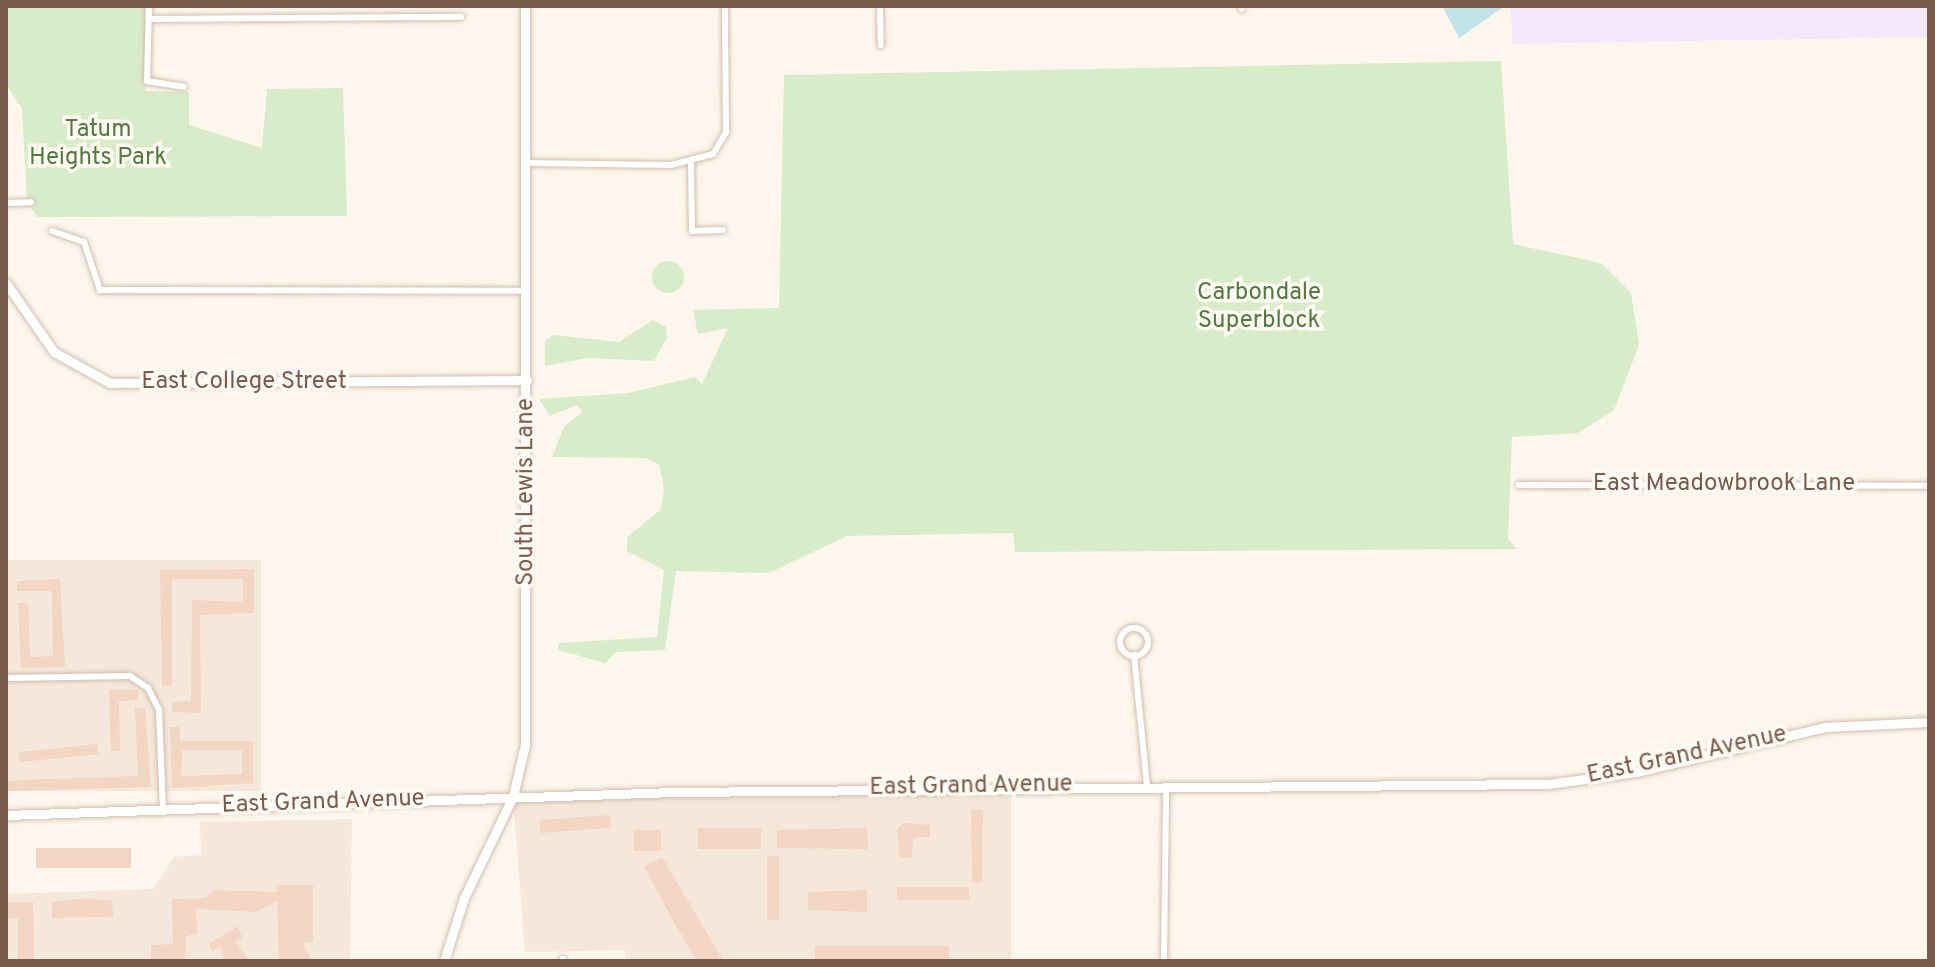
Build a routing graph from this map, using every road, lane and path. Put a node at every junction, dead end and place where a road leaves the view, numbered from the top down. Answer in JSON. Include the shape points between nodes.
{"nodes":[{"id":1,"x":149,"y":6,"type":"edge"},
{"id":2,"x":525,"y":6,"type":"edge"},
{"id":3,"x":725,"y":6,"type":"edge"},
{"id":4,"x":880,"y":6,"type":"edge"},
{"id":5,"x":461,"y":17,"type":"dead end"},
{"id":6,"x":149,"y":19,"type":"junction"},
{"id":7,"x":881,"y":45,"type":"dead end"},
{"id":8,"x":184,"y":87,"type":"dead end"},
{"id":9,"x":527,"y":163,"type":"junction"},
{"id":10,"x":691,"y":164,"type":"junction"},
{"id":11,"x":31,"y":202,"type":"dead end"},
{"id":12,"x":6,"y":203,"type":"edge"},
{"id":13,"x":723,"y":230,"type":"dead end"},
{"id":14,"x":52,"y":231,"type":"dead end"},
{"id":15,"x":6,"y":283,"type":"edge"},
{"id":16,"x":527,"y":291,"type":"junction"},
{"id":17,"x":527,"y":380,"type":"junction"},
{"id":18,"x":1519,"y":485,"type":"dead end"},
{"id":19,"x":1929,"y":486,"type":"edge"},
{"id":20,"x":1134,"y":655,"type":"junction"},
{"id":21,"x":6,"y":678,"type":"edge"},
{"id":22,"x":1929,"y":722,"type":"edge"},
{"id":23,"x":1147,"y":785,"type":"junction"},
{"id":24,"x":1166,"y":787,"type":"junction"},
{"id":25,"x":513,"y":796,"type":"junction"},
{"id":26,"x":163,"y":809,"type":"junction"},
{"id":27,"x":6,"y":815,"type":"edge"},
{"id":28,"x":444,"y":961,"type":"edge"},
{"id":29,"x":1164,"y":961,"type":"edge"}],
"edges":[{"from":1,"to":6,"type":"street"},
{"from":2,"to":9,"type":"street","name":"South Lewis Lane"},
{"from":3,"to":10,"type":"street","via":[[726,132],[713,154]]},
{"from":4,"to":7,"type":"street"},
{"from":5,"to":6,"type":"street"},
{"from":6,"to":8,"type":"street","via":[[147,81]]},
{"from":9,"to":10,"type":"street"},
{"from":9,"to":16,"type":"street","name":"South Lewis Lane"},
{"from":10,"to":13,"type":"street","via":[[692,231]]},
{"from":11,"to":12,"type":"street"},
{"from":14,"to":16,"type":"street","via":[[84,242],[100,290]]},
{"from":15,"to":17,"type":"street","name":"East College Street","via":[[54,352],[110,383]]},
{"from":16,"to":17,"type":"street","name":"South Lewis Lane"},
{"from":17,"to":25,"type":"street","name":"South Lewis Lane","via":[[528,709]]},
{"from":18,"to":19,"type":"street","name":"East Meadowbrook Lane"},
{"from":20,"to":20,"type":"street","via":[[1147,644],[1134,628],[1120,643]]},
{"from":20,"to":23,"type":"street"},
{"from":21,"to":26,"type":"street","via":[[130,676],[148,688],[159,710]]},
{"from":22,"to":24,"type":"street","name":"East Grand Avenue","via":[[1825,727],[1636,772],[1549,784]]},
{"from":23,"to":24,"type":"street","name":"East Grand Avenue"},
{"from":23,"to":25,"type":"street","name":"East Grand Avenue"},
{"from":24,"to":29,"type":"street"},
{"from":25,"to":26,"type":"street","name":"East Grand Avenue"},
{"from":25,"to":28,"type":"street","name":"South Lewis Lane","via":[[464,898]]},
{"from":26,"to":27,"type":"street","name":"East Grand Avenue"}]}
